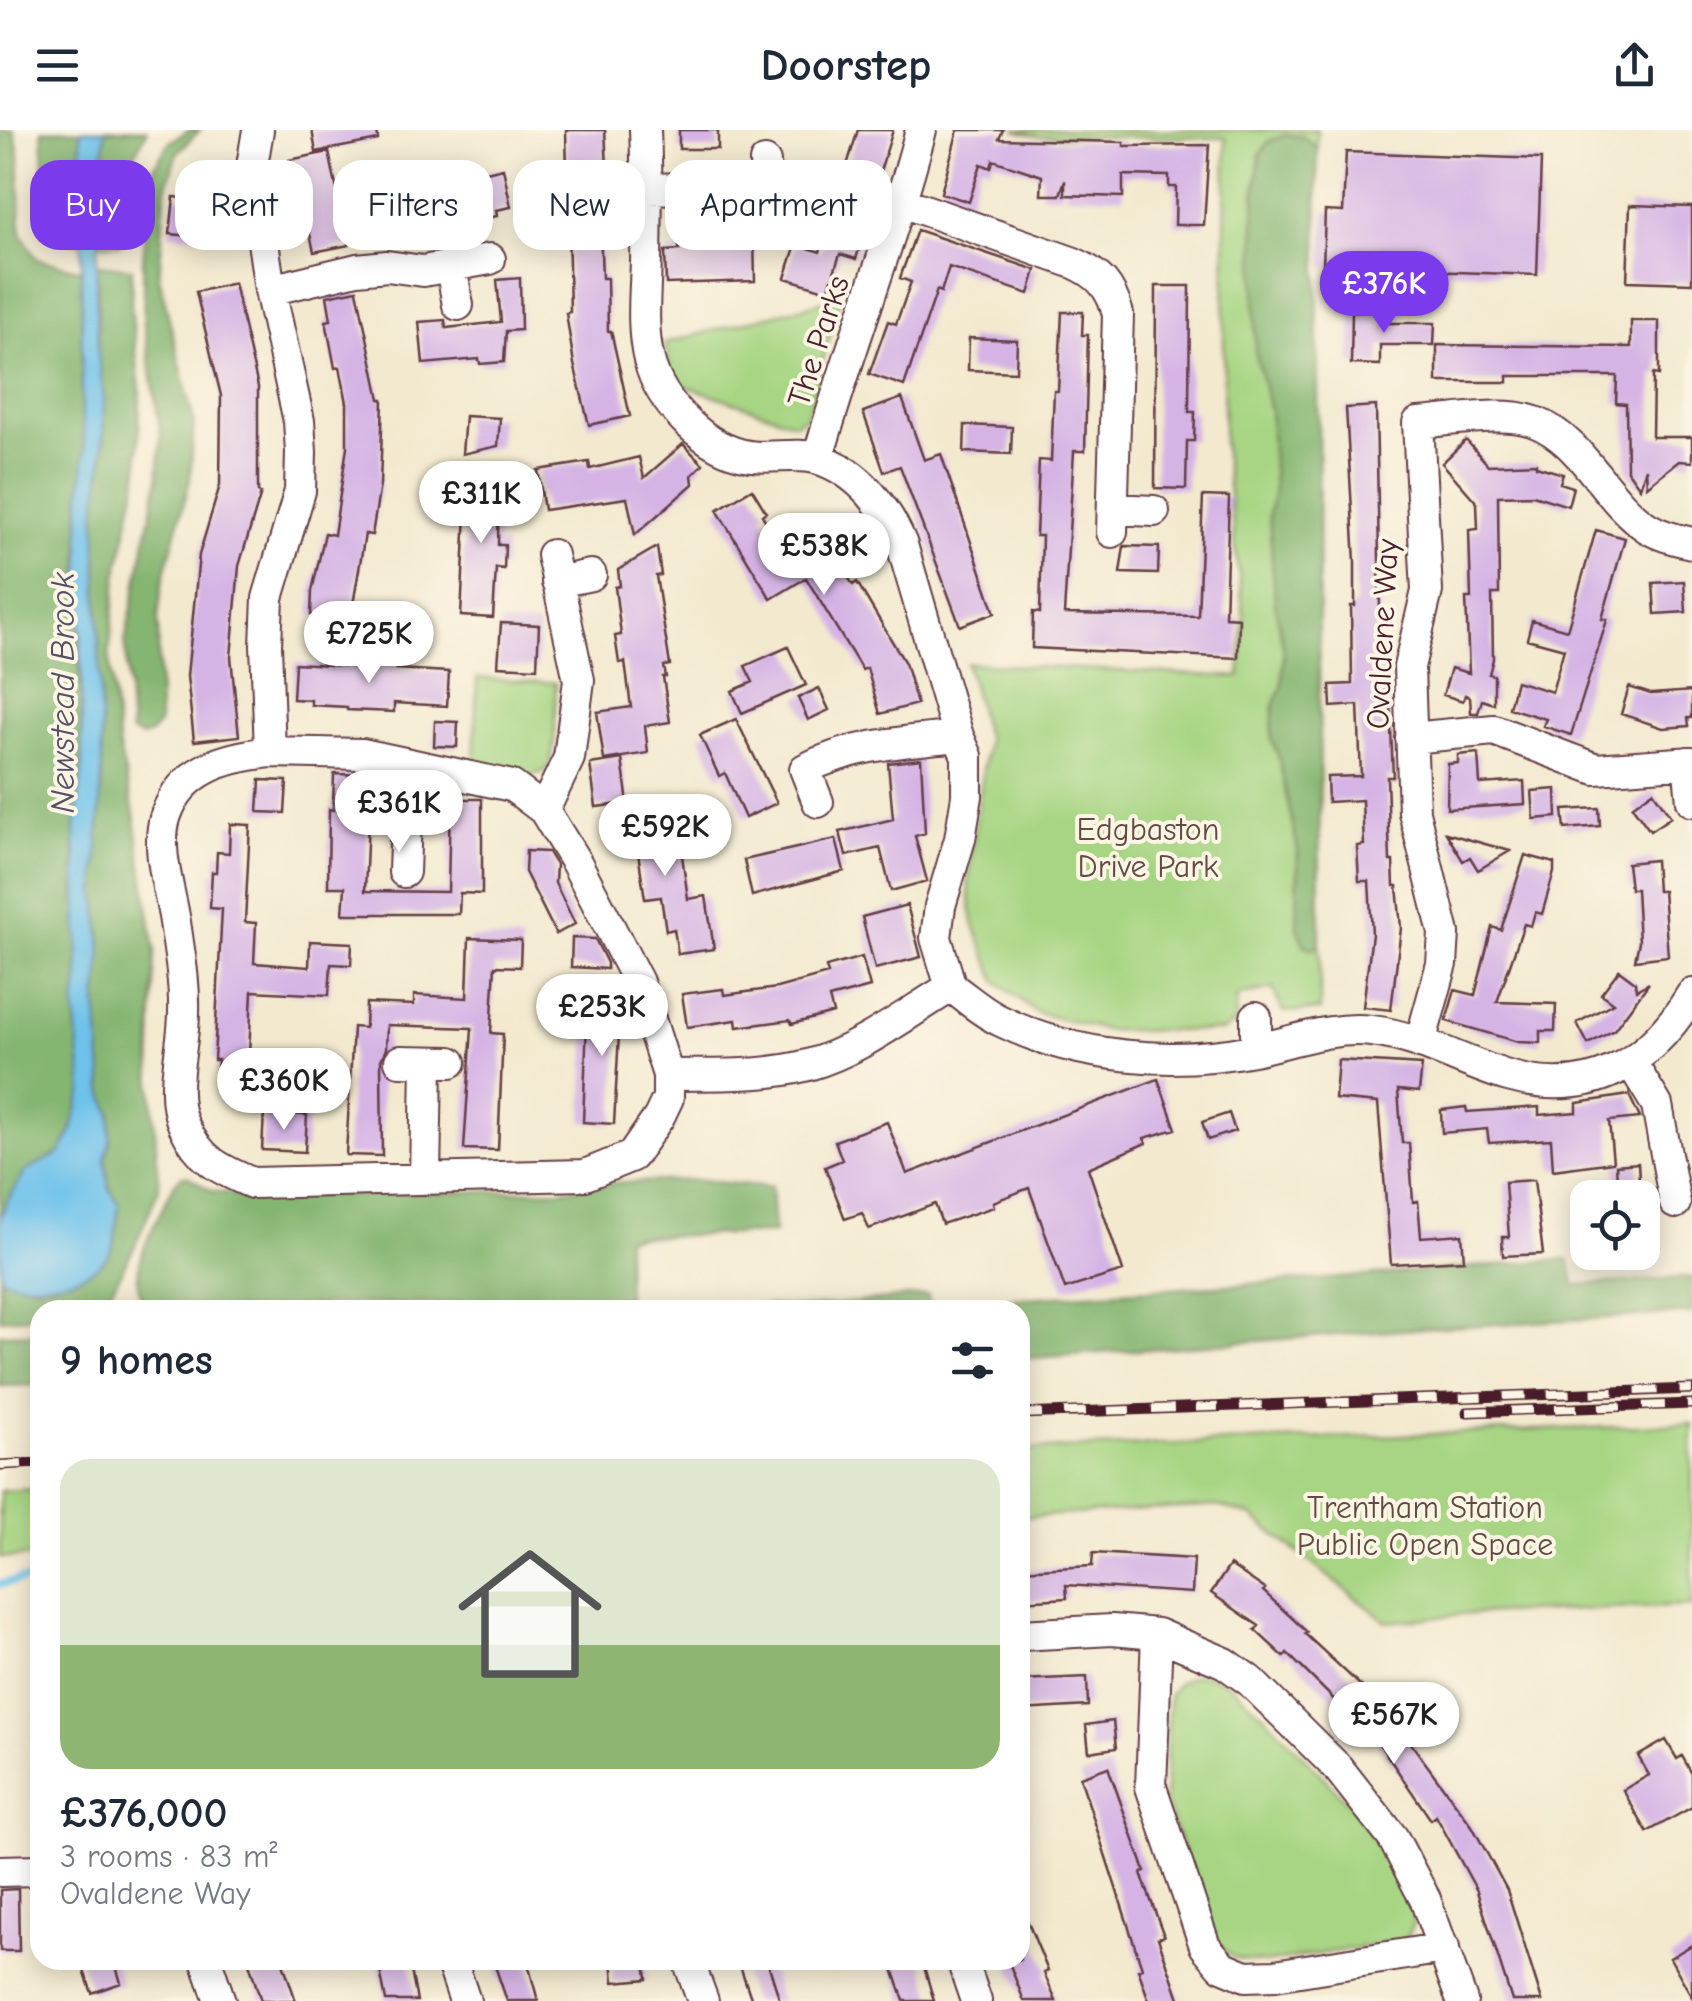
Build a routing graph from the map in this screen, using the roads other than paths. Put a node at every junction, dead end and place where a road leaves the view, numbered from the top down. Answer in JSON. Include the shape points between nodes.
{"nodes":[{"id":1,"x":258,"y":130,"type":"edge"},
{"id":2,"x":646,"y":130,"type":"edge"},
{"id":3,"x":920,"y":130,"type":"edge"},
{"id":4,"x":648,"y":189,"type":"junction"},
{"id":5,"x":665,"y":189,"type":"edge"},
{"id":6,"x":902,"y":202,"type":"junction"},
{"id":7,"x":490,"y":260,"type":"dead end"},
{"id":8,"x":450,"y":267,"type":"junction"},
{"id":9,"x":270,"y":290,"type":"junction"},
{"id":10,"x":458,"y":305,"type":"dead end"},
{"id":11,"x":818,"y":458,"type":"junction"},
{"id":12,"x":1154,"y":511,"type":"dead end"},
{"id":13,"x":1692,"y":544,"type":"edge"},
{"id":14,"x":592,"y":575,"type":"dead end"},
{"id":15,"x":958,"y":736,"type":"junction"},
{"id":16,"x":1410,"y":738,"type":"junction"},
{"id":17,"x":270,"y":752,"type":"junction"},
{"id":18,"x":1690,"y":762,"type":"edge"},
{"id":19,"x":408,"y":764,"type":"junction"},
{"id":20,"x":1692,"y":801,"type":"edge"},
{"id":21,"x":818,"y":802,"type":"dead end"},
{"id":22,"x":544,"y":810,"type":"junction"},
{"id":23,"x":404,"y":872,"type":"dead end"},
{"id":24,"x":951,"y":987,"type":"junction"},
{"id":25,"x":1692,"y":994,"type":"edge"},
{"id":26,"x":1256,"y":1017,"type":"dead end"},
{"id":27,"x":1420,"y":1043,"type":"junction"},
{"id":28,"x":1256,"y":1049,"type":"junction"},
{"id":29,"x":426,"y":1062,"type":"dead end"},
{"id":30,"x":1631,"y":1062,"type":"junction"},
{"id":31,"x":668,"y":1076,"type":"junction"},
{"id":32,"x":1678,"y":1142,"type":"edge"},
{"id":33,"x":425,"y":1179,"type":"junction"},
{"id":34,"x":1676,"y":1203,"type":"dead end"},
{"id":35,"x":1030,"y":1634,"type":"edge"},
{"id":36,"x":1157,"y":1634,"type":"junction"},
{"id":37,"x":30,"y":1870,"type":"edge"},
{"id":38,"x":0,"y":1871,"type":"edge"},
{"id":39,"x":1444,"y":1948,"type":"junction"},
{"id":40,"x":209,"y":1970,"type":"edge"},
{"id":41,"x":455,"y":1970,"type":"edge"},
{"id":42,"x":692,"y":1970,"type":"edge"},
{"id":43,"x":965,"y":1970,"type":"edge"},
{"id":44,"x":220,"y":2001,"type":"edge"},
{"id":45,"x":466,"y":2001,"type":"edge"},
{"id":46,"x":703,"y":2001,"type":"edge"},
{"id":47,"x":976,"y":2001,"type":"edge"},
{"id":48,"x":1462,"y":2001,"type":"edge"}],
"edges":[{"from":1,"to":9,"type":"street","via":[[252,166]]},
{"from":2,"to":4,"type":"street"},
{"from":3,"to":6,"type":"street","name":"The Parks"},
{"from":4,"to":5,"type":"street"},
{"from":4,"to":11,"type":"street","via":[[645,329],[657,384],[718,445],[747,456]]},
{"from":6,"to":11,"type":"street","name":"The Parks"},
{"from":6,"to":12,"type":"street","via":[[1074,263],[1105,282],[1118,314],[1113,520]]},
{"from":7,"to":8,"type":"street"},
{"from":8,"to":9,"type":"street","via":[[357,269]]},
{"from":8,"to":10,"type":"street"},
{"from":9,"to":17,"type":"street","via":[[300,420],[301,452],[300,492],[268,598]]},
{"from":11,"to":15,"type":"street","via":[[876,498],[892,521]]},
{"from":13,"to":16,"type":"street","name":"Ovaldene Way","via":[[1649,528],[1558,435],[1535,422],[1515,417],[1418,423],[1427,591],[1409,667]]},
{"from":14,"to":22,"type":"street","via":[[555,568],[579,680],[568,758]]},
{"from":15,"to":21,"type":"street","via":[[800,758]]},
{"from":15,"to":24,"type":"street","via":[[968,756],[967,796],[936,938]]},
{"from":16,"to":18,"type":"street","via":[[1494,730],[1587,768]]},
{"from":16,"to":27,"type":"street","name":"Ovaldene Way","via":[[1414,812],[1444,933]]},
{"from":17,"to":19,"type":"street","via":[[362,754]]},
{"from":17,"to":33,"type":"street","via":[[207,765],[166,816],[162,851],[184,1011],[182,1123],[216,1168],[252,1183]]},
{"from":18,"to":20,"type":"street"},
{"from":19,"to":22,"type":"street","via":[[512,786]]},
{"from":19,"to":23,"type":"street"},
{"from":22,"to":31,"type":"street","via":[[638,982]]},
{"from":24,"to":28,"type":"street","via":[[997,1020],[1042,1039],[1161,1058]]},
{"from":24,"to":31,"type":"street","via":[[839,1054],[806,1066]]},
{"from":25,"to":30,"type":"street","via":[[1650,1050]]},
{"from":26,"to":28,"type":"street"},
{"from":27,"to":28,"type":"street","via":[[1372,1030],[1312,1034]]},
{"from":27,"to":30,"type":"street","via":[[1545,1083],[1582,1081]]},
{"from":29,"to":33,"type":"street"},
{"from":30,"to":32,"type":"street"},
{"from":31,"to":33,"type":"street","via":[[660,1117],[632,1156],[586,1175]]},
{"from":32,"to":34,"type":"street"},
{"from":35,"to":36,"type":"street"},
{"from":36,"to":39,"type":"street","via":[[1225,1663],[1338,1768],[1393,1838]]},
{"from":36,"to":39,"type":"street","via":[[1151,1787],[1205,1946],[1222,1966],[1246,1976],[1276,1975]]},
{"from":37,"to":38,"type":"street"},
{"from":39,"to":48,"type":"street"},
{"from":40,"to":44,"type":"street"},
{"from":41,"to":45,"type":"street"},
{"from":42,"to":46,"type":"street"},
{"from":43,"to":47,"type":"street"}]}
